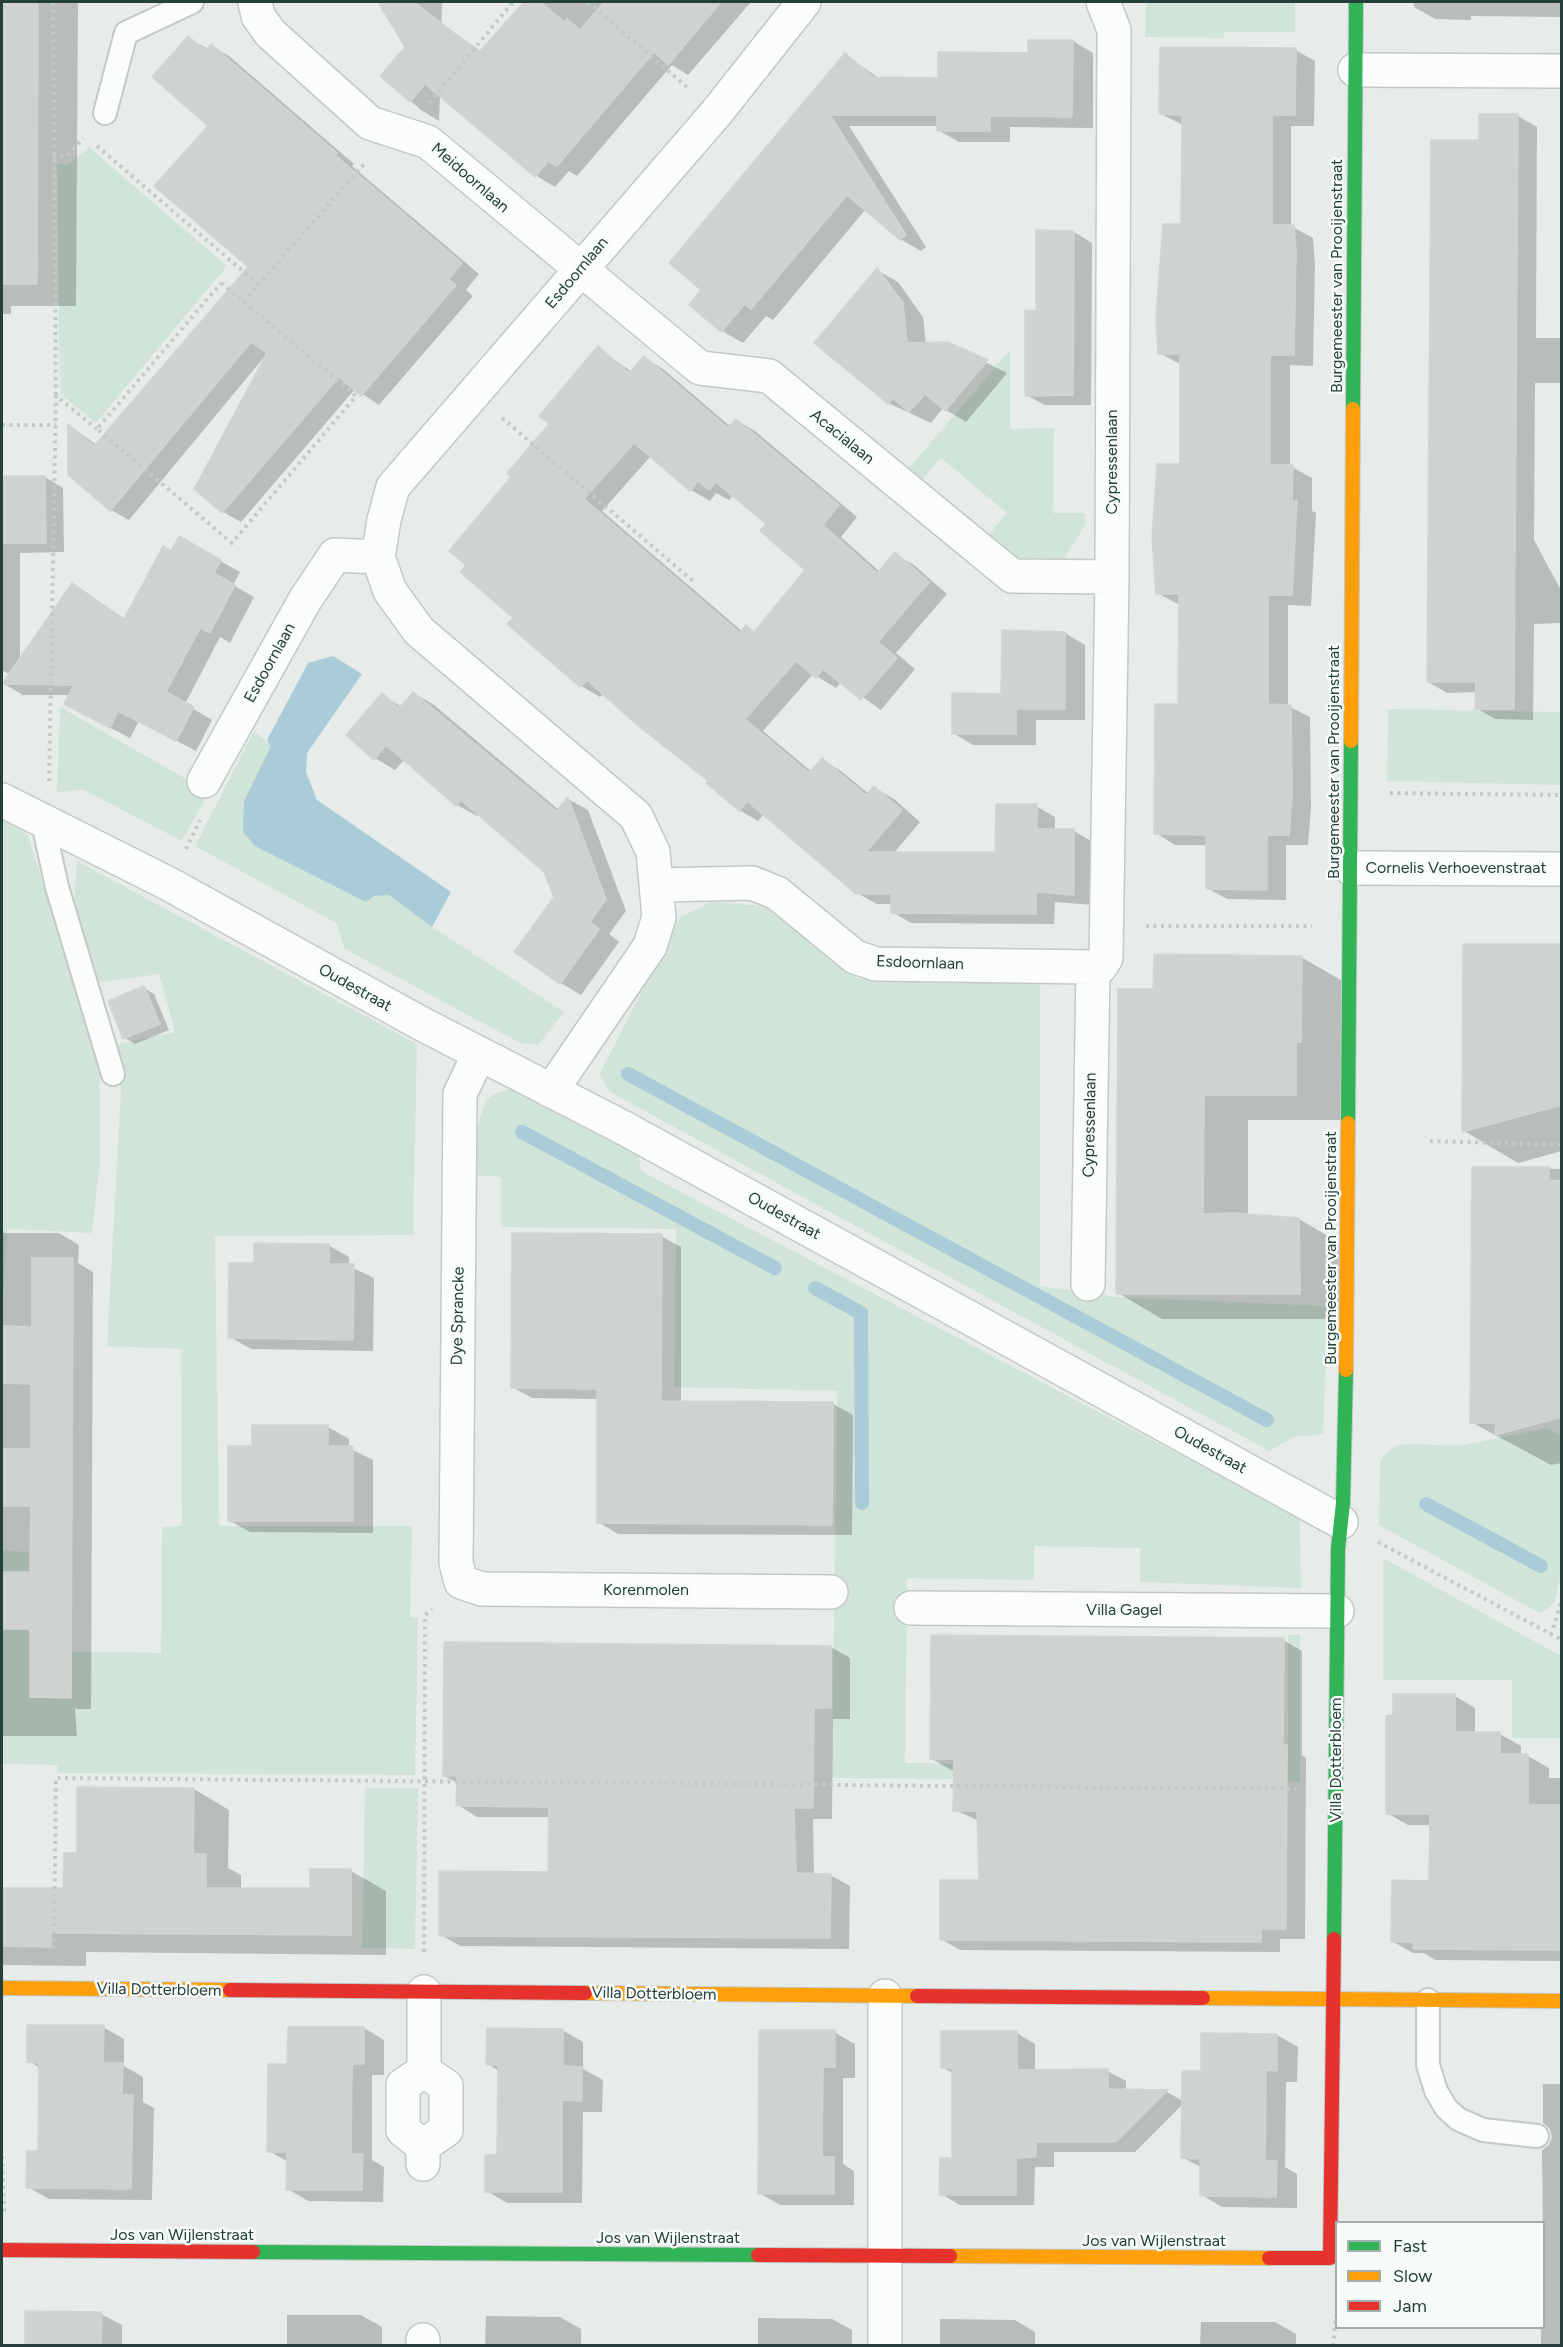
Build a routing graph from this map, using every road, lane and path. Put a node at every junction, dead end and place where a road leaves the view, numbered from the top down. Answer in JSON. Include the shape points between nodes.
{"nodes":[{"id":1,"x":53,"y":2,"type":"edge"},
{"id":2,"x":192,"y":2,"type":"edge"},
{"id":3,"x":255,"y":2,"type":"edge"},
{"id":4,"x":513,"y":2,"type":"edge"},
{"id":5,"x":588,"y":2,"type":"edge"},
{"id":6,"x":804,"y":2,"type":"edge"},
{"id":7,"x":1103,"y":2,"type":"edge"},
{"id":8,"x":1356,"y":2,"type":"edge"},
{"id":9,"x":1355,"y":70,"type":"junction"},
{"id":10,"x":1562,"y":71,"type":"edge"},
{"id":11,"x":717,"y":112,"type":"junction"},
{"id":12,"x":105,"y":113,"type":"dead end"},
{"id":13,"x":398,"y":132,"type":"junction"},
{"id":14,"x":85,"y":136,"type":"dead end"},
{"id":15,"x":580,"y":269,"type":"junction"},
{"id":16,"x":258,"y":284,"type":"junction"},
{"id":17,"x":243,"y":302,"type":"junction"},
{"id":18,"x":473,"y":394,"type":"junction"},
{"id":19,"x":56,"y":396,"type":"junction"},
{"id":20,"x":2,"y":425,"type":"edge"},
{"id":21,"x":56,"y":425,"type":"junction"},
{"id":22,"x":97,"y":429,"type":"junction"},
{"id":23,"x":378,"y":557,"type":"junction"},
{"id":24,"x":1112,"y":577,"type":"junction"},
{"id":25,"x":693,"y":581,"type":"dead end"},
{"id":26,"x":204,"y":781,"type":"joint"},
{"id":27,"x":1350,"y":793,"type":"junction"},
{"id":28,"x":1562,"y":795,"type":"edge"},
{"id":29,"x":2,"y":800,"type":"edge"},
{"id":30,"x":46,"y":824,"type":"junction"},
{"id":31,"x":1350,"y":868,"type":"junction"},
{"id":32,"x":1562,"y":869,"type":"edge"},
{"id":33,"x":169,"y":884,"type":"junction"},
{"id":34,"x":658,"y":885,"type":"junction"},
{"id":35,"x":1107,"y":925,"type":"junction"},
{"id":36,"x":1349,"y":926,"type":"junction"},
{"id":37,"x":1096,"y":967,"type":"junction"},
{"id":38,"x":479,"y":1054,"type":"junction"},
{"id":39,"x":113,"y":1074,"type":"dead end"},
{"id":40,"x":551,"y":1091,"type":"junction"},
{"id":41,"x":1430,"y":1141,"type":"dead end"},
{"id":42,"x":1562,"y":1145,"type":"edge"},
{"id":43,"x":1088,"y":1284,"type":"dead end"},
{"id":44,"x":1341,"y":1522,"type":"junction"},
{"id":45,"x":461,"y":1582,"type":"junction"},
{"id":46,"x":831,"y":1592,"type":"dead end"},
{"id":47,"x":1562,"y":1600,"type":"edge"},
{"id":48,"x":911,"y":1608,"type":"dead end"},
{"id":49,"x":1337,"y":1611,"type":"junction"},
{"id":50,"x":1551,"y":1635,"type":"junction"},
{"id":51,"x":1562,"y":1640,"type":"edge"},
{"id":52,"x":425,"y":1782,"type":"junction"},
{"id":53,"x":1336,"y":1790,"type":"junction"},
{"id":54,"x":2,"y":1988,"type":"edge"},
{"id":55,"x":54,"y":1989,"type":"junction"},
{"id":56,"x":424,"y":1992,"type":"junction"},
{"id":57,"x":885,"y":1996,"type":"junction"},
{"id":58,"x":1334,"y":1999,"type":"junction"},
{"id":59,"x":1428,"y":2000,"type":"junction"},
{"id":60,"x":1562,"y":2001,"type":"edge"},
{"id":61,"x":1537,"y":2136,"type":"dead end"},
{"id":62,"x":423,"y":2155,"type":"dead end"},
{"id":63,"x":2,"y":2156,"type":"edge"},
{"id":64,"x":3,"y":2250,"type":"edge"},
{"id":65,"x":885,"y":2257,"type":"junction"},
{"id":66,"x":1330,"y":2258,"type":"joint"},
{"id":67,"x":1335,"y":2325,"type":"edge"},
{"id":68,"x":885,"y":2346,"type":"edge"},
{"id":69,"x":1333,"y":2346,"type":"edge"}],
"edges":[{"from":1,"to":19,"type":"path"},
{"from":2,"to":12,"type":"lane","via":[[126,33]]},
{"from":3,"to":13,"type":"street","name":"Meidoornlaan","via":[[258,16],[270,33],[370,123]]},
{"from":4,"to":13,"type":"path"},
{"from":5,"to":11,"type":"path"},
{"from":6,"to":11,"type":"street","name":"Esdoornlaan"},
{"from":7,"to":24,"type":"street","name":"Cypressenlaan","via":[[1114,30]]},
{"from":8,"to":9,"type":"street","name":"Burgemeester van Prooijenstraat"},
{"from":9,"to":10,"type":"street"},
{"from":9,"to":27,"type":"street","name":"Burgemeester van Prooijenstraat"},
{"from":11,"to":15,"type":"street","name":"Esdoornlaan"},
{"from":13,"to":15,"type":"street","name":"Meidoornlaan","via":[[428,142]]},
{"from":13,"to":16,"type":"path"},
{"from":14,"to":16,"type":"path"},
{"from":15,"to":18,"type":"street","name":"Esdoornlaan"},
{"from":15,"to":24,"type":"street","name":"Acacialaan","via":[[700,368],[769,376],[1012,576]]},
{"from":16,"to":17,"type":"path"},
{"from":17,"to":22,"type":"path","via":[[220,283]]},
{"from":17,"to":22,"type":"path","via":[[356,396],[232,543]]},
{"from":18,"to":23,"type":"street","name":"Esdoornlaan","via":[[393,487]]},
{"from":18,"to":25,"type":"path"},
{"from":19,"to":21,"type":"path"},
{"from":19,"to":22,"type":"path"},
{"from":20,"to":21,"type":"path"},
{"from":21,"to":30,"type":"path"},
{"from":23,"to":26,"type":"street","name":"Esdoornlaan","via":[[335,555],[305,600]]},
{"from":23,"to":34,"type":"street","via":[[390,591],[419,631],[636,816],[653,852]]},
{"from":24,"to":35,"type":"street","name":"Cypressenlaan"},
{"from":26,"to":33,"type":"path","via":[[217,788]]},
{"from":27,"to":28,"type":"path"},
{"from":27,"to":31,"type":"street","name":"Burgemeester van Prooijenstraat"},
{"from":29,"to":30,"type":"street","name":"Oudestraat"},
{"from":30,"to":33,"type":"street","name":"Oudestraat"},
{"from":30,"to":39,"type":"lane","via":[[57,886]]},
{"from":31,"to":32,"type":"street","name":"Cornelis Verhoevenstraat"},
{"from":31,"to":36,"type":"street","name":"Burgemeester van Prooijenstraat"},
{"from":33,"to":38,"type":"street","name":"Oudestraat"},
{"from":34,"to":37,"type":"street","name":"Esdoornlaan","via":[[752,883],[777,893],[855,957],[876,964]]},
{"from":34,"to":40,"type":"street","via":[[659,917],[650,946]]},
{"from":35,"to":36,"type":"path"},
{"from":35,"to":37,"type":"street","name":"Cypressenlaan","via":[[1106,958]]},
{"from":36,"to":44,"type":"street","name":"Burgemeester van Prooijenstraat","via":[[1346,1418]]},
{"from":37,"to":43,"type":"street","name":"Cypressenlaan"},
{"from":38,"to":40,"type":"street","name":"Oudestraat"},
{"from":38,"to":45,"type":"street","name":"Dye Sprancke","via":[[460,1094],[456,1563]]},
{"from":40,"to":44,"type":"street","name":"Oudestraat"},
{"from":41,"to":42,"type":"path"},
{"from":44,"to":49,"type":"street","name":"Villa Dotterbloem"},
{"from":44,"to":50,"type":"path"},
{"from":45,"to":46,"type":"street","name":"Korenmolen","via":[[482,1589]]},
{"from":45,"to":52,"type":"path","via":[[426,1615]]},
{"from":47,"to":50,"type":"path"},
{"from":48,"to":49,"type":"street","name":"Villa Gagel"},
{"from":49,"to":53,"type":"street","name":"Villa Dotterbloem"},
{"from":50,"to":51,"type":"path"},
{"from":52,"to":53,"type":"path"},
{"from":52,"to":55,"type":"path","via":[[56,1778]]},
{"from":52,"to":56,"type":"path"},
{"from":53,"to":58,"type":"street","name":"Villa Dotterbloem"},
{"from":54,"to":55,"type":"street","name":"Villa Dotterbloem"},
{"from":55,"to":56,"type":"street","name":"Villa Dotterbloem"},
{"from":56,"to":57,"type":"street","name":"Villa Dotterbloem"},
{"from":56,"to":62,"type":"street","via":[[424,2072],[446,2086],[446,2130]]},
{"from":57,"to":58,"type":"street","name":"Villa Dotterbloem"},
{"from":57,"to":65,"type":"street"},
{"from":58,"to":59,"type":"street","name":"Villa Dotterbloem"},
{"from":58,"to":66,"type":"street","name":"Villa Dotterbloem"},
{"from":59,"to":60,"type":"street","name":"Villa Dotterbloem"},
{"from":59,"to":61,"type":"lane","via":[[1428,2065],[1446,2108],[1458,2119],[1483,2130]]},
{"from":63,"to":64,"type":"path"},
{"from":64,"to":65,"type":"street","name":"Jos van Wijlenstraat"},
{"from":65,"to":66,"type":"street","name":"Jos van Wijlenstraat"},
{"from":65,"to":68,"type":"street"},
{"from":67,"to":69,"type":"path"}]}
